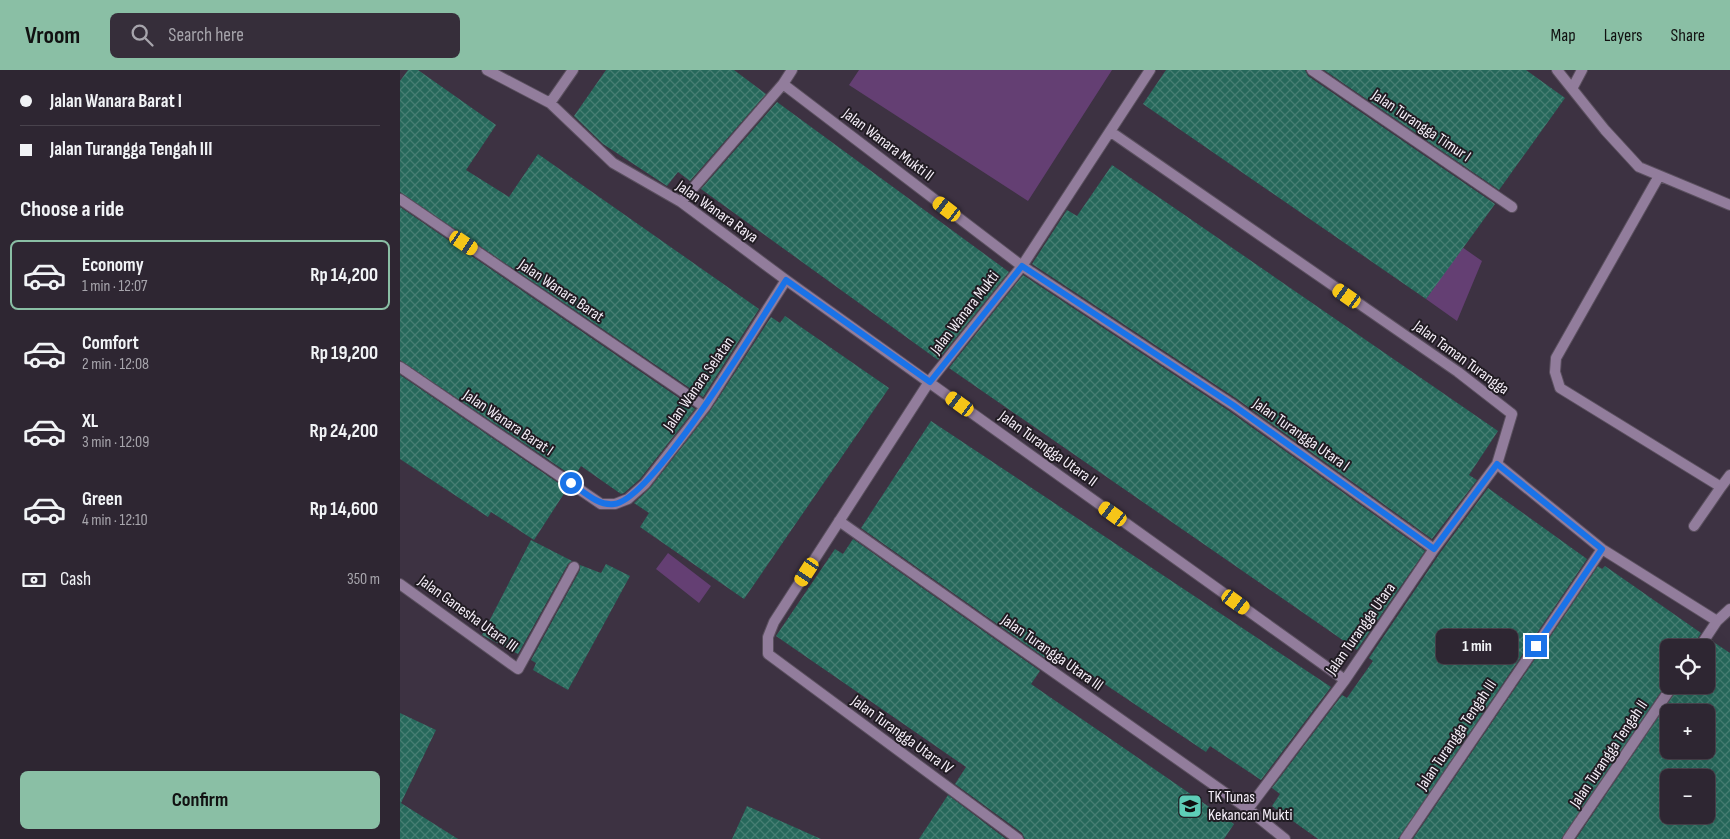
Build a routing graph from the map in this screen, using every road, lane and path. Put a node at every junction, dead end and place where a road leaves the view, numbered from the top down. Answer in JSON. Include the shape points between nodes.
{"nodes":[{"id":1,"x":487,"y":70,"type":"edge"},
{"id":2,"x":573,"y":70,"type":"edge"},
{"id":3,"x":792,"y":70,"type":"edge"},
{"id":4,"x":1150,"y":70,"type":"edge"},
{"id":5,"x":1312,"y":70,"type":"edge"},
{"id":6,"x":1557,"y":70,"type":"edge"},
{"id":7,"x":1582,"y":70,"type":"edge"},
{"id":8,"x":783,"y":84,"type":"junction"},
{"id":9,"x":1573,"y":87,"type":"junction"},
{"id":10,"x":550,"y":103,"type":"junction"},
{"id":11,"x":1111,"y":132,"type":"junction"},
{"id":12,"x":1659,"y":176,"type":"junction"},
{"id":13,"x":400,"y":199,"type":"edge"},
{"id":14,"x":680,"y":202,"type":"junction"},
{"id":15,"x":1730,"y":204,"type":"edge"},
{"id":16,"x":1512,"y":207,"type":"dead end"},
{"id":17,"x":1022,"y":266,"type":"junction"},
{"id":18,"x":786,"y":280,"type":"junction"},
{"id":19,"x":400,"y":366,"type":"edge"},
{"id":20,"x":930,"y":382,"type":"junction"},
{"id":21,"x":705,"y":407,"type":"junction"},
{"id":22,"x":1497,"y":464,"type":"junction"},
{"id":23,"x":1730,"y":475,"type":"edge"},
{"id":24,"x":1721,"y":487,"type":"junction"},
{"id":25,"x":628,"y":499,"type":"joint"},
{"id":26,"x":839,"y":521,"type":"junction"},
{"id":27,"x":1694,"y":526,"type":"dead end"},
{"id":28,"x":1434,"y":549,"type":"junction"},
{"id":29,"x":1602,"y":549,"type":"junction"},
{"id":30,"x":574,"y":567,"type":"dead end"},
{"id":31,"x":400,"y":584,"type":"edge"},
{"id":32,"x":1730,"y":609,"type":"edge"},
{"id":33,"x":1717,"y":621,"type":"junction"},
{"id":34,"x":1705,"y":639,"type":"edge"},
{"id":35,"x":768,"y":654,"type":"joint"},
{"id":36,"x":1345,"y":680,"type":"junction"},
{"id":37,"x":1668,"y":694,"type":"edge"},
{"id":38,"x":1248,"y":809,"type":"junction"},
{"id":39,"x":1018,"y":839,"type":"edge"},
{"id":40,"x":1285,"y":839,"type":"edge"},
{"id":41,"x":1405,"y":839,"type":"edge"},
{"id":42,"x":1568,"y":839,"type":"edge"}],
"edges":[{"from":1,"to":10,"type":"street","name":"Jalan Wanara Raya"},
{"from":2,"to":10,"type":"street"},
{"from":3,"to":8,"type":"street"},
{"from":4,"to":11,"type":"street","name":"Jalan Wanara Mukti"},
{"from":5,"to":16,"type":"street","name":"Jalan Turangga Timur I"},
{"from":6,"to":9,"type":"street"},
{"from":7,"to":9,"type":"street"},
{"from":8,"to":14,"type":"street"},
{"from":8,"to":17,"type":"street","name":"Jalan Wanara Mukti II"},
{"from":9,"to":12,"type":"street","via":[[1605,130],[1639,167]]},
{"from":10,"to":14,"type":"street","name":"Jalan Wanara Raya","via":[[612,163]]},
{"from":11,"to":17,"type":"street","name":"Jalan Wanara Mukti"},
{"from":11,"to":22,"type":"street","name":"Jalan Taman Turangga","via":[[1458,372],[1512,414]]},
{"from":12,"to":15,"type":"street"},
{"from":12,"to":24,"type":"street","via":[[1556,358],[1555,372],[1560,388]]},
{"from":13,"to":21,"type":"street","name":"Jalan Wanara Barat"},
{"from":14,"to":18,"type":"street","name":"Jalan Wanara Raya"},
{"from":17,"to":20,"type":"street","name":"Jalan Wanara Mukti"},
{"from":17,"to":28,"type":"street","name":"Jalan Turangga Utara I","via":[[1233,405]]},
{"from":18,"to":20,"type":"street","name":"Jalan Wanara Raya"},
{"from":18,"to":21,"type":"street","name":"Jalan Wanara Selatan"},
{"from":19,"to":25,"type":"street","name":"Jalan Wanara Barat I","via":[[601,504],[615,504]]},
{"from":20,"to":26,"type":"street","name":"Jalan Wanara Mukti"},
{"from":20,"to":36,"type":"street","name":"Jalan Turangga Utara II"},
{"from":21,"to":25,"type":"street","name":"Jalan Wanara Selatan","via":[[645,484]]},
{"from":22,"to":28,"type":"street","name":"Jalan Turangga Utara"},
{"from":22,"to":29,"type":"street"},
{"from":23,"to":24,"type":"street"},
{"from":24,"to":27,"type":"street"},
{"from":26,"to":35,"type":"street","name":"Jalan Wanara Mukti","via":[[774,622],[768,637]]},
{"from":26,"to":38,"type":"street","name":"Jalan Turangga Utara III"},
{"from":28,"to":36,"type":"street","name":"Jalan Turangga Utara"},
{"from":29,"to":33,"type":"street"},
{"from":29,"to":41,"type":"street","name":"Jalan Turangga Tengah III"},
{"from":30,"to":31,"type":"street","name":"Jalan Ganesha Utara III","via":[[518,669]]},
{"from":32,"to":33,"type":"street"},
{"from":33,"to":34,"type":"street"},
{"from":35,"to":39,"type":"street","name":"Jalan Turangga Utara IV"},
{"from":36,"to":38,"type":"street","name":"Jalan Turangga Utara"},
{"from":37,"to":42,"type":"street","name":"Jalan Turangga Tengah II"},
{"from":38,"to":40,"type":"street","name":"Jalan Turangga Utara III"}]}
